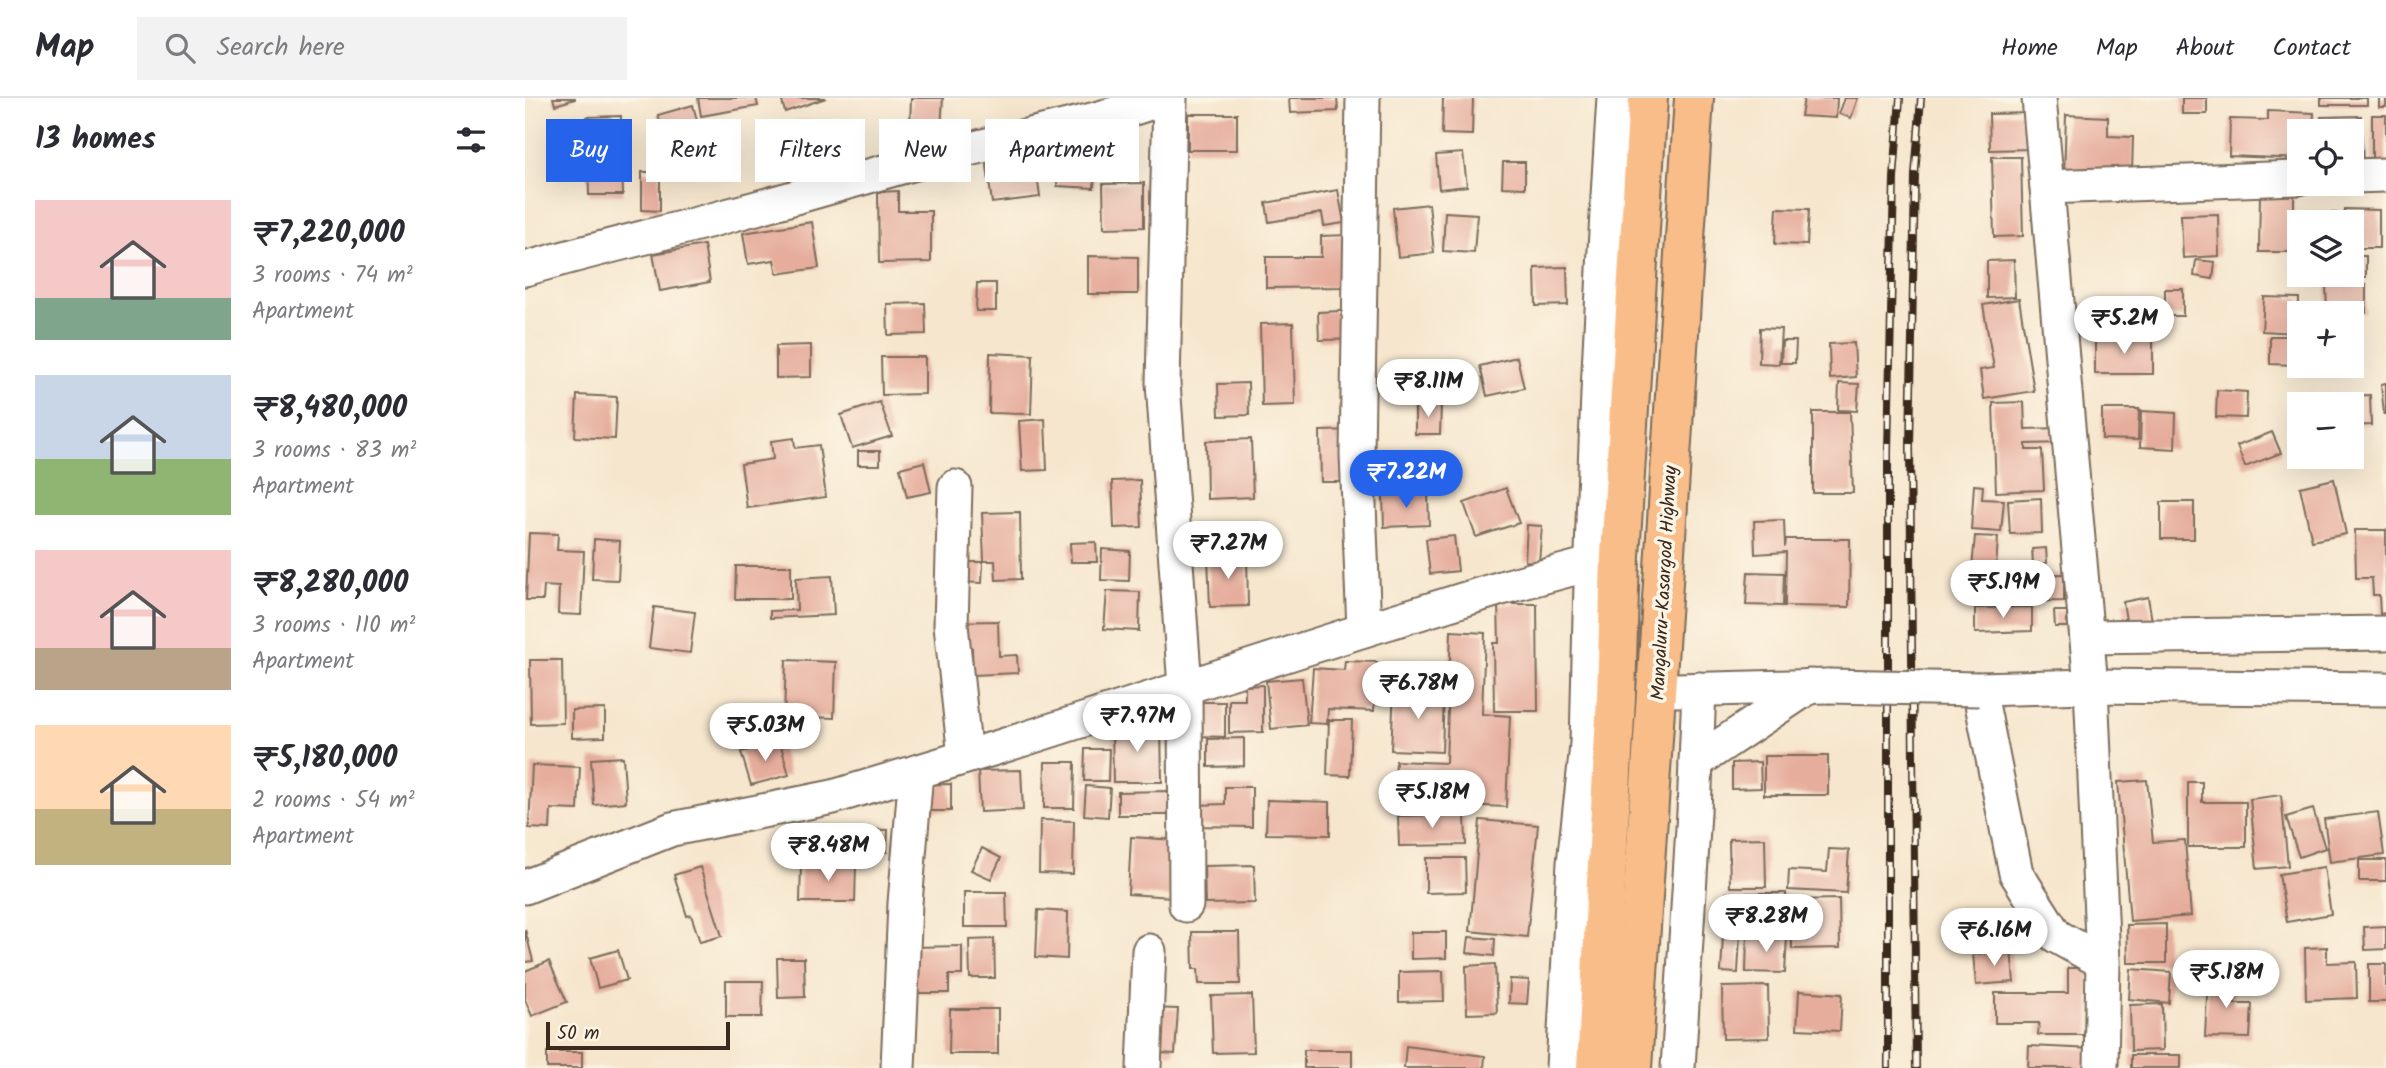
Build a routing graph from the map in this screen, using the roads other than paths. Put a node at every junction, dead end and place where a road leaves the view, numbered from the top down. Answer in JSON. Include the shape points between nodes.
{"nodes":[{"id":1,"x":1164,"y":98,"type":"edge"},
{"id":2,"x":1170,"y":98,"type":"edge"},
{"id":3,"x":1363,"y":98,"type":"edge"},
{"id":4,"x":1614,"y":98,"type":"edge"},
{"id":5,"x":1648,"y":98,"type":"edge"},
{"id":6,"x":1694,"y":98,"type":"edge"},
{"id":7,"x":2039,"y":98,"type":"edge"},
{"id":8,"x":2386,"y":175,"type":"edge"},
{"id":9,"x":2364,"y":176,"type":"edge"},
{"id":10,"x":2287,"y":178,"type":"edge"},
{"id":11,"x":2047,"y":187,"type":"junction"},
{"id":12,"x":525,"y":269,"type":"edge"},
{"id":13,"x":955,"y":487,"type":"dead end"},
{"id":14,"x":1605,"y":560,"type":"junction"},
{"id":15,"x":1364,"y":630,"type":"junction"},
{"id":16,"x":2386,"y":633,"type":"edge"},
{"id":17,"x":2087,"y":636,"type":"junction"},
{"id":18,"x":1819,"y":686,"type":"junction"},
{"id":19,"x":2091,"y":686,"type":"junction"},
{"id":20,"x":1185,"y":687,"type":"junction"},
{"id":21,"x":1699,"y":689,"type":"junction"},
{"id":22,"x":1979,"y":689,"type":"junction"},
{"id":23,"x":2386,"y":689,"type":"edge"},
{"id":24,"x":1657,"y":691,"type":"junction"},
{"id":25,"x":1616,"y":698,"type":"junction"},
{"id":26,"x":1587,"y":746,"type":"junction"},
{"id":27,"x":965,"y":757,"type":"junction"},
{"id":28,"x":1696,"y":762,"type":"junction"},
{"id":29,"x":916,"y":772,"type":"junction"},
{"id":30,"x":525,"y":887,"type":"edge"},
{"id":31,"x":1186,"y":905,"type":"dead end"},
{"id":32,"x":1149,"y":951,"type":"dead end"},
{"id":33,"x":2103,"y":962,"type":"junction"},
{"id":34,"x":1619,"y":991,"type":"junction"},
{"id":35,"x":898,"y":1068,"type":"edge"},
{"id":36,"x":1144,"y":1068,"type":"edge"},
{"id":37,"x":1563,"y":1068,"type":"edge"},
{"id":38,"x":1597,"y":1068,"type":"edge"},
{"id":39,"x":1632,"y":1068,"type":"edge"},
{"id":40,"x":1678,"y":1068,"type":"edge"},
{"id":41,"x":2101,"y":1068,"type":"edge"}],
"edges":[{"from":1,"to":12,"type":"street"},
{"from":2,"to":20,"type":"street","via":[[1163,383]]},
{"from":3,"to":15,"type":"street","via":[[1357,454]]},
{"from":4,"to":14,"type":"street","via":[[1602,281]]},
{"from":5,"to":14,"type":"highway","name":"Mangaluru-Kasargod Highway"},
{"from":6,"to":24,"type":"highway","name":"Mangaluru-Kasargod Highway"},
{"from":7,"to":11,"type":"street"},
{"from":8,"to":9,"type":"street"},
{"from":10,"to":11,"type":"street"},
{"from":11,"to":17,"type":"street"},
{"from":13,"to":27,"type":"street","via":[[951,625]]},
{"from":14,"to":15,"type":"street"},
{"from":14,"to":25,"type":"highway","name":"Mangaluru-Kasargod Highway"},
{"from":14,"to":26,"type":"street"},
{"from":15,"to":20,"type":"street"},
{"from":16,"to":17,"type":"street"},
{"from":17,"to":19,"type":"street"},
{"from":18,"to":21,"type":"street"},
{"from":18,"to":22,"type":"street","bridge":true},
{"from":18,"to":28,"type":"street"},
{"from":19,"to":22,"type":"street"},
{"from":19,"to":23,"type":"street"},
{"from":19,"to":33,"type":"street"},
{"from":20,"to":27,"type":"street"},
{"from":20,"to":31,"type":"street"},
{"from":21,"to":24,"type":"street"},
{"from":21,"to":28,"type":"street"},
{"from":22,"to":33,"type":"street","via":[[2016,873],[2056,936]]},
{"from":24,"to":34,"type":"highway","name":"Mangaluru-Kasargod Highway"},
{"from":25,"to":26,"type":"street"},
{"from":25,"to":34,"type":"highway","name":"Mangaluru-Kasargod Highway"},
{"from":26,"to":37,"type":"street","via":[[1574,863]]},
{"from":27,"to":29,"type":"street"},
{"from":28,"to":40,"type":"street"},
{"from":29,"to":30,"type":"street","via":[[833,797],[672,829]]},
{"from":29,"to":35,"type":"street"},
{"from":32,"to":36,"type":"street"},
{"from":33,"to":41,"type":"street"},
{"from":34,"to":38,"type":"highway","name":"Mangaluru-Kasargod Highway"},
{"from":34,"to":39,"type":"highway","name":"Mangaluru-Kasargod Highway"}]}
